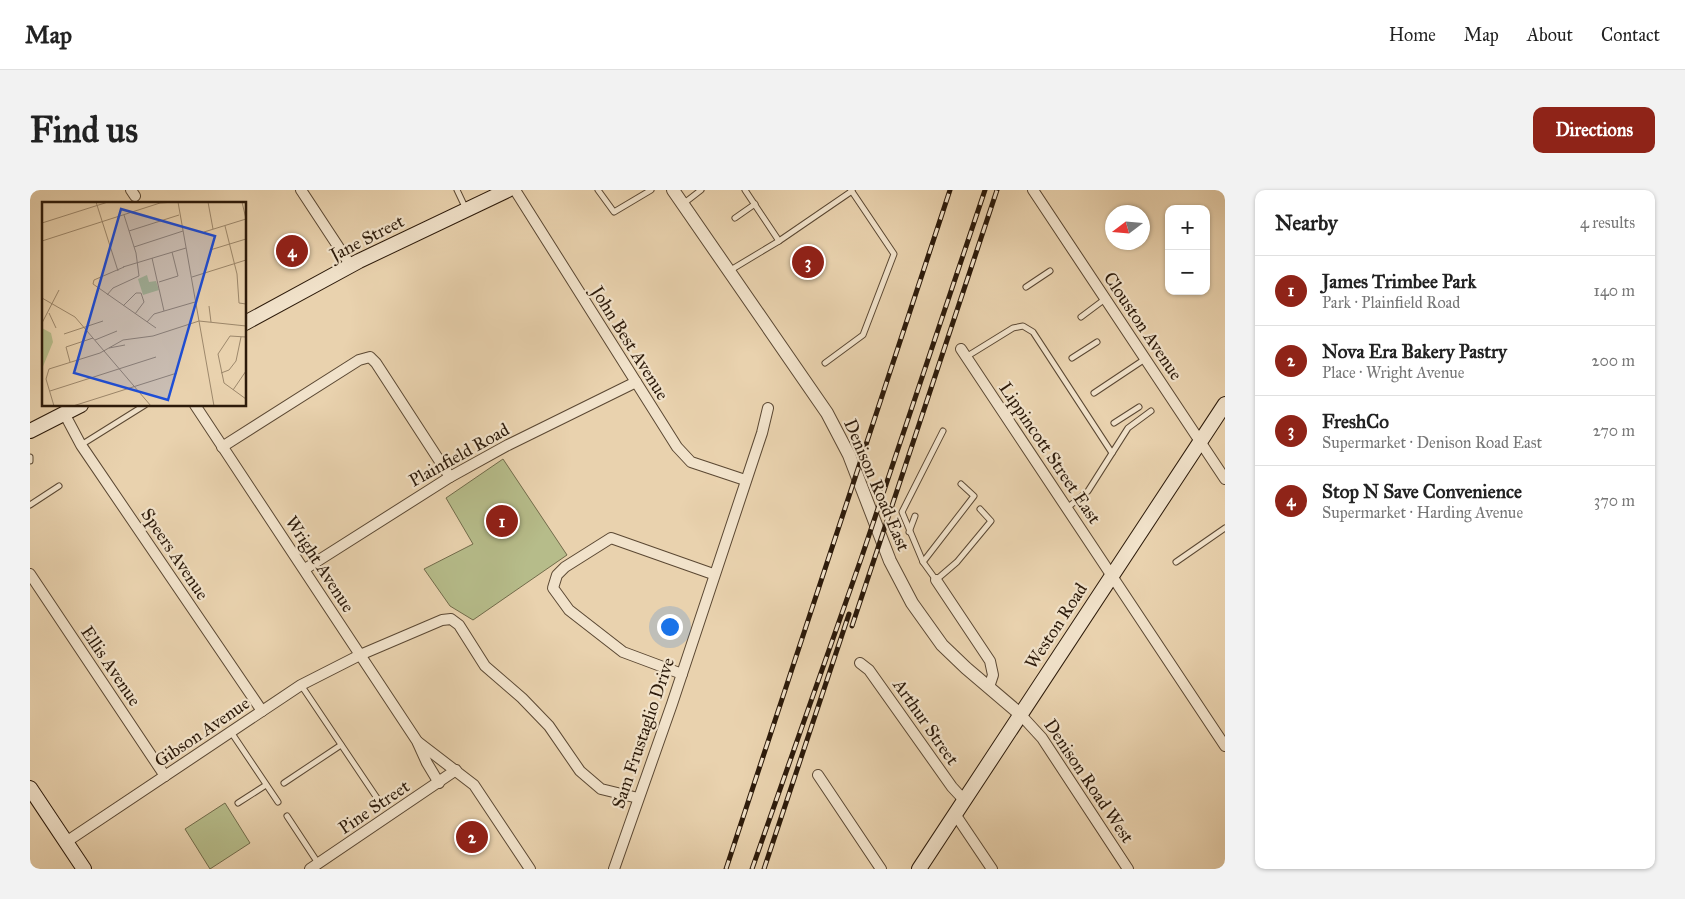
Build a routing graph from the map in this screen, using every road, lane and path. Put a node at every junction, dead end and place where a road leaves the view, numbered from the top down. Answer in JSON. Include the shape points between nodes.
{"nodes":[{"id":1,"x":301,"y":190,"type":"edge"},
{"id":2,"x":457,"y":190,"type":"edge"},
{"id":3,"x":508,"y":190,"type":"edge"},
{"id":4,"x":515,"y":190,"type":"edge"},
{"id":5,"x":598,"y":190,"type":"edge"},
{"id":6,"x":651,"y":190,"type":"edge"},
{"id":7,"x":673,"y":190,"type":"edge"},
{"id":8,"x":701,"y":190,"type":"edge"},
{"id":9,"x":745,"y":190,"type":"edge"},
{"id":10,"x":1033,"y":190,"type":"edge"},
{"id":11,"x":852,"y":191,"type":"edge"},
{"id":12,"x":683,"y":204,"type":"junction"},
{"id":13,"x":755,"y":204,"type":"junction"},
{"id":14,"x":466,"y":209,"type":"junction"},
{"id":15,"x":735,"y":218,"type":"dead end"},
{"id":16,"x":779,"y":241,"type":"junction"},
{"id":17,"x":350,"y":266,"type":"junction"},
{"id":18,"x":728,"y":271,"type":"junction"},
{"id":19,"x":1050,"y":271,"type":"dead end"},
{"id":20,"x":1026,"y":287,"type":"dead end"},
{"id":21,"x":1106,"y":299,"type":"junction"},
{"id":22,"x":1080,"y":317,"type":"dead end"},
{"id":23,"x":246,"y":322,"type":"edge"},
{"id":24,"x":1097,"y":342,"type":"dead end"},
{"id":25,"x":963,"y":353,"type":"joint"},
{"id":26,"x":1072,"y":358,"type":"dead end"},
{"id":27,"x":1146,"y":360,"type":"junction"},
{"id":28,"x":825,"y":363,"type":"dead end"},
{"id":29,"x":636,"y":382,"type":"junction"},
{"id":30,"x":1094,"y":393,"type":"dead end"},
{"id":31,"x":1225,"y":404,"type":"edge"},
{"id":32,"x":79,"y":406,"type":"edge"},
{"id":33,"x":143,"y":406,"type":"edge"},
{"id":34,"x":196,"y":406,"type":"edge"},
{"id":35,"x":1139,"y":407,"type":"dead end"},
{"id":36,"x":768,"y":408,"type":"dead end"},
{"id":37,"x":1151,"y":412,"type":"dead end"},
{"id":38,"x":64,"y":413,"type":"junction"},
{"id":39,"x":1114,"y":424,"type":"dead end"},
{"id":40,"x":30,"y":430,"type":"edge"},
{"id":41,"x":943,"y":431,"type":"dead end"},
{"id":42,"x":1200,"y":442,"type":"junction"},
{"id":43,"x":82,"y":445,"type":"junction"},
{"id":44,"x":222,"y":447,"type":"junction"},
{"id":45,"x":1112,"y":453,"type":"junction"},
{"id":46,"x":450,"y":477,"type":"junction"},
{"id":47,"x":1225,"y":479,"type":"edge"},
{"id":48,"x":745,"y":480,"type":"junction"},
{"id":49,"x":961,"y":484,"type":"dead end"},
{"id":50,"x":59,"y":486,"type":"dead end"},
{"id":51,"x":30,"y":505,"type":"edge"},
{"id":52,"x":1066,"y":508,"type":"junction"},
{"id":53,"x":980,"y":510,"type":"dead end"},
{"id":54,"x":916,"y":516,"type":"dead end"},
{"id":55,"x":1225,"y":528,"type":"edge"},
{"id":56,"x":909,"y":532,"type":"junction"},
{"id":57,"x":923,"y":562,"type":"junction"},
{"id":58,"x":1176,"y":562,"type":"dead end"},
{"id":59,"x":305,"y":569,"type":"junction"},
{"id":60,"x":30,"y":574,"type":"edge"},
{"id":61,"x":713,"y":574,"type":"junction"},
{"id":62,"x":1112,"y":576,"type":"junction"},
{"id":63,"x":936,"y":580,"type":"junction"},
{"id":64,"x":360,"y":655,"type":"junction"},
{"id":65,"x":860,"y":663,"type":"dead end"},
{"id":66,"x":682,"y":674,"type":"junction"},
{"id":67,"x":301,"y":685,"type":"junction"},
{"id":68,"x":989,"y":687,"type":"junction"},
{"id":69,"x":262,"y":711,"type":"junction"},
{"id":70,"x":1020,"y":714,"type":"junction"},
{"id":71,"x":231,"y":732,"type":"junction"},
{"id":72,"x":417,"y":741,"type":"junction"},
{"id":73,"x":342,"y":745,"type":"junction"},
{"id":74,"x":1225,"y":746,"type":"edge"},
{"id":75,"x":456,"y":770,"type":"junction"},
{"id":76,"x":818,"y":775,"type":"dead end"},
{"id":77,"x":165,"y":776,"type":"junction"},
{"id":78,"x":284,"y":783,"type":"dead end"},
{"id":79,"x":439,"y":783,"type":"junction"},
{"id":80,"x":266,"y":784,"type":"junction"},
{"id":81,"x":30,"y":788,"type":"edge"},
{"id":82,"x":638,"y":798,"type":"junction"},
{"id":83,"x":964,"y":800,"type":"junction"},
{"id":84,"x":379,"y":801,"type":"dead end"},
{"id":85,"x":278,"y":802,"type":"dead end"},
{"id":86,"x":238,"y":803,"type":"dead end"},
{"id":87,"x":956,"y":814,"type":"junction"},
{"id":88,"x":287,"y":816,"type":"dead end"},
{"id":89,"x":66,"y":842,"type":"junction"},
{"id":90,"x":314,"y":866,"type":"edge"},
{"id":91,"x":84,"y":869,"type":"edge"},
{"id":92,"x":530,"y":869,"type":"edge"},
{"id":93,"x":614,"y":869,"type":"edge"},
{"id":94,"x":881,"y":869,"type":"edge"},
{"id":95,"x":919,"y":869,"type":"edge"},
{"id":96,"x":992,"y":869,"type":"edge"},
{"id":97,"x":1128,"y":869,"type":"edge"}],
"edges":[{"from":1,"to":17,"type":"street"},
{"from":2,"to":14,"type":"lane"},
{"from":3,"to":14,"type":"main road","name":"Jane Street"},
{"from":4,"to":29,"type":"street","name":"John Best Avenue"},
{"from":5,"to":6,"type":"lane","via":[[614,212]]},
{"from":7,"to":12,"type":"street","name":"Denison Road East"},
{"from":8,"to":12,"type":"lane"},
{"from":9,"to":13,"type":"lane"},
{"from":10,"to":21,"type":"street","name":"Clouston Avenue"},
{"from":11,"to":16,"type":"lane"},
{"from":11,"to":28,"type":"lane","via":[[894,254],[863,335]]},
{"from":12,"to":18,"type":"street","name":"Denison Road East"},
{"from":13,"to":15,"type":"lane"},
{"from":13,"to":16,"type":"lane"},
{"from":14,"to":17,"type":"main road","name":"Jane Street"},
{"from":16,"to":18,"type":"lane"},
{"from":17,"to":23,"type":"main road","name":"Jane Street"},
{"from":18,"to":68,"type":"street","name":"Denison Road East","via":[[827,413],[849,455],[890,561],[912,603],[942,645]]},
{"from":19,"to":20,"type":"lane"},
{"from":21,"to":22,"type":"lane"},
{"from":21,"to":27,"type":"street","name":"Clouston Avenue"},
{"from":24,"to":26,"type":"lane"},
{"from":25,"to":45,"type":"lane","via":[[1013,328],[1023,326],[1033,332]]},
{"from":25,"to":52,"type":"street","name":"Lippincott Street East"},
{"from":27,"to":30,"type":"lane"},
{"from":27,"to":42,"type":"street","name":"Clouston Avenue"},
{"from":29,"to":46,"type":"street","name":"Plainfield Road"},
{"from":29,"to":48,"type":"street","name":"John Best Avenue","via":[[676,447],[691,462]]},
{"from":31,"to":42,"type":"main road","name":"Weston Road"},
{"from":32,"to":38,"type":"main road"},
{"from":33,"to":43,"type":"lane"},
{"from":34,"to":44,"type":"street","name":"Wright Avenue"},
{"from":35,"to":39,"type":"lane"},
{"from":36,"to":48,"type":"street","name":"Sam Frustaglio Drive"},
{"from":37,"to":45,"type":"lane","via":[[1128,428]]},
{"from":38,"to":40,"type":"main road"},
{"from":38,"to":43,"type":"street","name":"Speers Avenue"},
{"from":41,"to":56,"type":"lane","via":[[902,512]]},
{"from":42,"to":47,"type":"street","name":"Clouston Avenue"},
{"from":42,"to":62,"type":"main road","name":"Weston Road"},
{"from":43,"to":69,"type":"street","name":"Speers Avenue"},
{"from":44,"to":46,"type":"street","via":[[359,360],[370,357]]},
{"from":44,"to":59,"type":"street","name":"Wright Avenue"},
{"from":45,"to":52,"type":"lane","via":[[1088,491]]},
{"from":46,"to":59,"type":"street","name":"Plainfield Road"},
{"from":48,"to":61,"type":"street","name":"Sam Frustaglio Drive"},
{"from":49,"to":57,"type":"lane","via":[[974,496]]},
{"from":50,"to":51,"type":"lane"},
{"from":52,"to":62,"type":"street","name":"Lippincott Street East"},
{"from":53,"to":63,"type":"lane","via":[[991,521],[957,562]]},
{"from":54,"to":56,"type":"lane"},
{"from":55,"to":58,"type":"lane"},
{"from":56,"to":57,"type":"lane"},
{"from":57,"to":63,"type":"lane"},
{"from":59,"to":64,"type":"street","name":"Wright Avenue"},
{"from":60,"to":77,"type":"street","name":"Ellis Avenue"},
{"from":61,"to":66,"type":"street","name":"Sam Frustaglio Drive"},
{"from":61,"to":66,"type":"street","via":[[610,538],[557,575],[553,588],[569,610],[623,652]]},
{"from":62,"to":70,"type":"main road","name":"Weston Road"},
{"from":62,"to":74,"type":"street","name":"Lippincott Street East"},
{"from":63,"to":68,"type":"street","via":[[990,661],[993,675]]},
{"from":64,"to":67,"type":"street","name":"Gibson Avenue"},
{"from":64,"to":72,"type":"street","name":"Wright Avenue"},
{"from":64,"to":82,"type":"street","name":"Gibson Avenue","via":[[442,620],[459,624],[485,666],[549,726],[580,771],[601,789]]},
{"from":65,"to":83,"type":"street","name":"Arthur Street","via":[[869,670]]},
{"from":66,"to":82,"type":"street","name":"Sam Frustaglio Drive"},
{"from":67,"to":69,"type":"street","name":"Gibson Avenue"},
{"from":67,"to":73,"type":"lane"},
{"from":68,"to":70,"type":"street","name":"Denison Road East"},
{"from":69,"to":71,"type":"street","name":"Gibson Avenue"},
{"from":70,"to":83,"type":"main road","name":"Weston Road"},
{"from":70,"to":97,"type":"street","name":"Denison Road West","via":[[1042,738]]},
{"from":71,"to":77,"type":"street","name":"Gibson Avenue"},
{"from":71,"to":80,"type":"lane"},
{"from":72,"to":75,"type":"street","name":"Wright Avenue"},
{"from":72,"to":79,"type":"street","name":"Wright Avenue"},
{"from":73,"to":78,"type":"lane"},
{"from":73,"to":84,"type":"lane"},
{"from":75,"to":79,"type":"street","name":"Pine Street"},
{"from":75,"to":92,"type":"street","name":"Wright Avenue","via":[[474,784]]},
{"from":76,"to":94,"type":"street"},
{"from":77,"to":89,"type":"street","name":"Gibson Avenue"},
{"from":79,"to":90,"type":"street","name":"Pine Street"},
{"from":80,"to":85,"type":"lane"},
{"from":80,"to":86,"type":"lane"},
{"from":81,"to":89,"type":"main road"},
{"from":82,"to":93,"type":"street","name":"Sam Frustaglio Drive"},
{"from":83,"to":87,"type":"main road","name":"Weston Road"},
{"from":87,"to":95,"type":"main road","name":"Weston Road"},
{"from":87,"to":96,"type":"street"},
{"from":88,"to":90,"type":"lane"},
{"from":89,"to":91,"type":"main road"}]}
